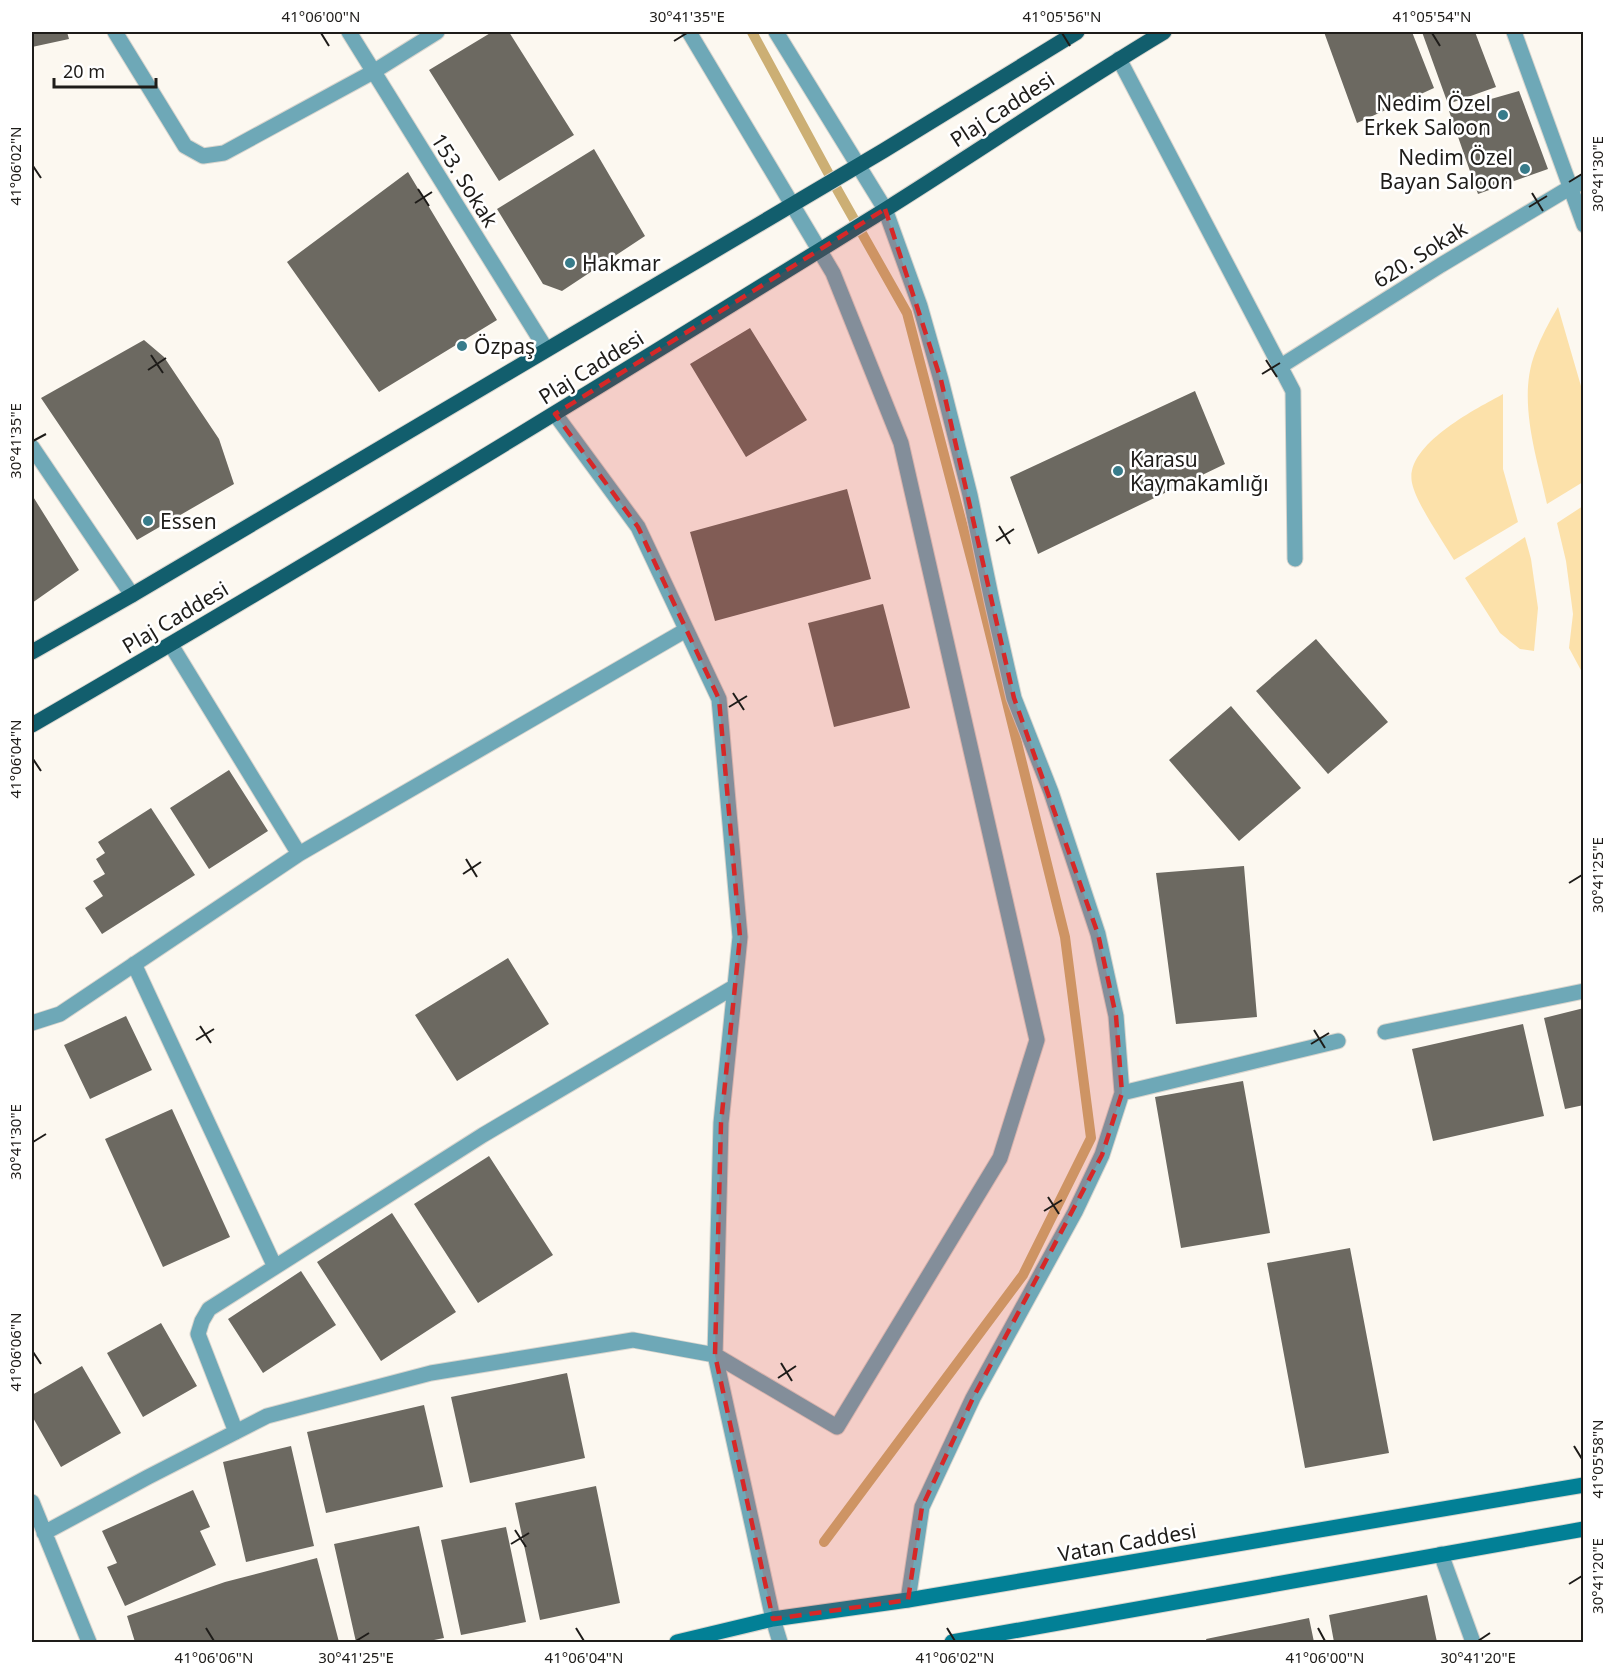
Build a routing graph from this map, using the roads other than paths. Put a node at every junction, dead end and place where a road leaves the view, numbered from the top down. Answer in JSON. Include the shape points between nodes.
{"nodes":[{"id":1,"x":115,"y":32,"type":"edge"},
{"id":2,"x":349,"y":32,"type":"edge"},
{"id":3,"x":437,"y":32,"type":"edge"},
{"id":4,"x":689,"y":32,"type":"edge"},
{"id":5,"x":776,"y":32,"type":"edge"},
{"id":6,"x":1077,"y":32,"type":"edge"},
{"id":7,"x":1164,"y":32,"type":"edge"},
{"id":8,"x":1514,"y":32,"type":"edge"},
{"id":9,"x":1119,"y":59,"type":"junction"},
{"id":10,"x":373,"y":72,"type":"junction"},
{"id":11,"x":859,"y":165,"type":"junction"},
{"id":12,"x":1577,"y":185,"type":"edge"},
{"id":13,"x":793,"y":204,"type":"junction"},
{"id":14,"x":885,"y":210,"type":"junction"},
{"id":15,"x":1584,"y":225,"type":"edge"},
{"id":16,"x":819,"y":249,"type":"junction"},
{"id":17,"x":546,"y":349,"type":"junction"},
{"id":18,"x":1281,"y":366,"type":"junction"},
{"id":19,"x":555,"y":414,"type":"junction"},
{"id":20,"x":32,"y":447,"type":"edge"},
{"id":21,"x":1295,"y":559,"type":"dead end"},
{"id":22,"x":132,"y":595,"type":"junction"},
{"id":23,"x":686,"y":630,"type":"junction"},
{"id":24,"x":171,"y":645,"type":"junction"},
{"id":25,"x":32,"y":652,"type":"edge"},
{"id":26,"x":32,"y":725,"type":"edge"},
{"id":27,"x":299,"y":854,"type":"junction"},
{"id":28,"x":134,"y":964,"type":"junction"},
{"id":29,"x":734,"y":987,"type":"junction"},
{"id":30,"x":1584,"y":991,"type":"edge"},
{"id":31,"x":32,"y":1023,"type":"edge"},
{"id":32,"x":1385,"y":1032,"type":"dead end"},
{"id":33,"x":1338,"y":1041,"type":"dead end"},
{"id":34,"x":1122,"y":1093,"type":"junction"},
{"id":35,"x":275,"y":1267,"type":"junction"},
{"id":36,"x":714,"y":1355,"type":"junction"},
{"id":37,"x":237,"y":1432,"type":"junction"},
{"id":38,"x":1584,"y":1485,"type":"edge"},
{"id":39,"x":32,"y":1502,"type":"edge"},
{"id":40,"x":1584,"y":1529,"type":"edge"},
{"id":41,"x":44,"y":1533,"type":"junction"},
{"id":42,"x":1441,"y":1554,"type":"junction"},
{"id":43,"x":908,"y":1600,"type":"junction"},
{"id":44,"x":773,"y":1619,"type":"junction"},
{"id":45,"x":89,"y":1642,"type":"edge"},
{"id":46,"x":677,"y":1642,"type":"edge"},
{"id":47,"x":780,"y":1642,"type":"edge"},
{"id":48,"x":952,"y":1642,"type":"edge"},
{"id":49,"x":1473,"y":1642,"type":"edge"}],
"edges":[{"from":1,"to":10,"type":"street","via":[[185,146],[203,156],[224,153]]},
{"from":2,"to":10,"type":"street","name":"153. Sokak"},
{"from":3,"to":10,"type":"street"},
{"from":4,"to":13,"type":"street"},
{"from":5,"to":11,"type":"street"},
{"from":6,"to":11,"type":"main road","name":"Plaj Caddesi"},
{"from":7,"to":9,"type":"main road","name":"Plaj Caddesi"},
{"from":8,"to":12,"type":"street"},
{"from":9,"to":14,"type":"main road","name":"Plaj Caddesi"},
{"from":9,"to":18,"type":"street"},
{"from":10,"to":17,"type":"street","name":"153. Sokak"},
{"from":11,"to":13,"type":"main road","name":"Plaj Caddesi"},
{"from":11,"to":14,"type":"street"},
{"from":12,"to":15,"type":"street"},
{"from":12,"to":18,"type":"street","name":"620. Sokak"},
{"from":13,"to":16,"type":"street"},
{"from":13,"to":17,"type":"main road","name":"Plaj Caddesi"},
{"from":14,"to":16,"type":"main road","name":"Plaj Caddesi"},
{"from":14,"to":34,"type":"street","via":[[920,306],[941,380],[1014,698],[1051,792],[1098,934],[1116,1016]]},
{"from":16,"to":19,"type":"main road","name":"Plaj Caddesi"},
{"from":16,"to":36,"type":"street","via":[[834,273],[901,443],[1037,1040],[1000,1158],[837,1426]]},
{"from":17,"to":22,"type":"main road","name":"Plaj Caddesi"},
{"from":18,"to":21,"type":"street","via":[[1293,390]]},
{"from":19,"to":23,"type":"street","via":[[638,527]]},
{"from":19,"to":24,"type":"main road","name":"Plaj Caddesi"},
{"from":20,"to":22,"type":"street"},
{"from":22,"to":25,"type":"main road","name":"Plaj Caddesi"},
{"from":23,"to":27,"type":"street"},
{"from":23,"to":29,"type":"street","via":[[718,699],[740,937]]},
{"from":24,"to":26,"type":"main road","name":"Plaj Caddesi"},
{"from":24,"to":27,"type":"street"},
{"from":27,"to":28,"type":"street"},
{"from":28,"to":31,"type":"street","via":[[60,1014]]},
{"from":28,"to":35,"type":"street"},
{"from":29,"to":35,"type":"street","via":[[483,1134]]},
{"from":29,"to":36,"type":"street","via":[[721,1123]]},
{"from":30,"to":32,"type":"street"},
{"from":33,"to":34,"type":"street"},
{"from":34,"to":43,"type":"street","via":[[1102,1155],[1075,1212],[974,1398],[922,1508]]},
{"from":35,"to":37,"type":"street","via":[[209,1310],[198,1334]]},
{"from":36,"to":37,"type":"street","via":[[633,1340],[431,1373],[267,1416]]},
{"from":36,"to":44,"type":"street"},
{"from":37,"to":41,"type":"street"},
{"from":38,"to":43,"type":"main road","name":"Vatan Caddesi"},
{"from":39,"to":41,"type":"street"},
{"from":40,"to":42,"type":"main road"},
{"from":41,"to":45,"type":"street"},
{"from":42,"to":48,"type":"main road"},
{"from":42,"to":49,"type":"street"},
{"from":43,"to":44,"type":"main road","name":"Vatan Caddesi"},
{"from":44,"to":46,"type":"main road","name":"Vatan Caddesi"},
{"from":44,"to":47,"type":"street"}]}
